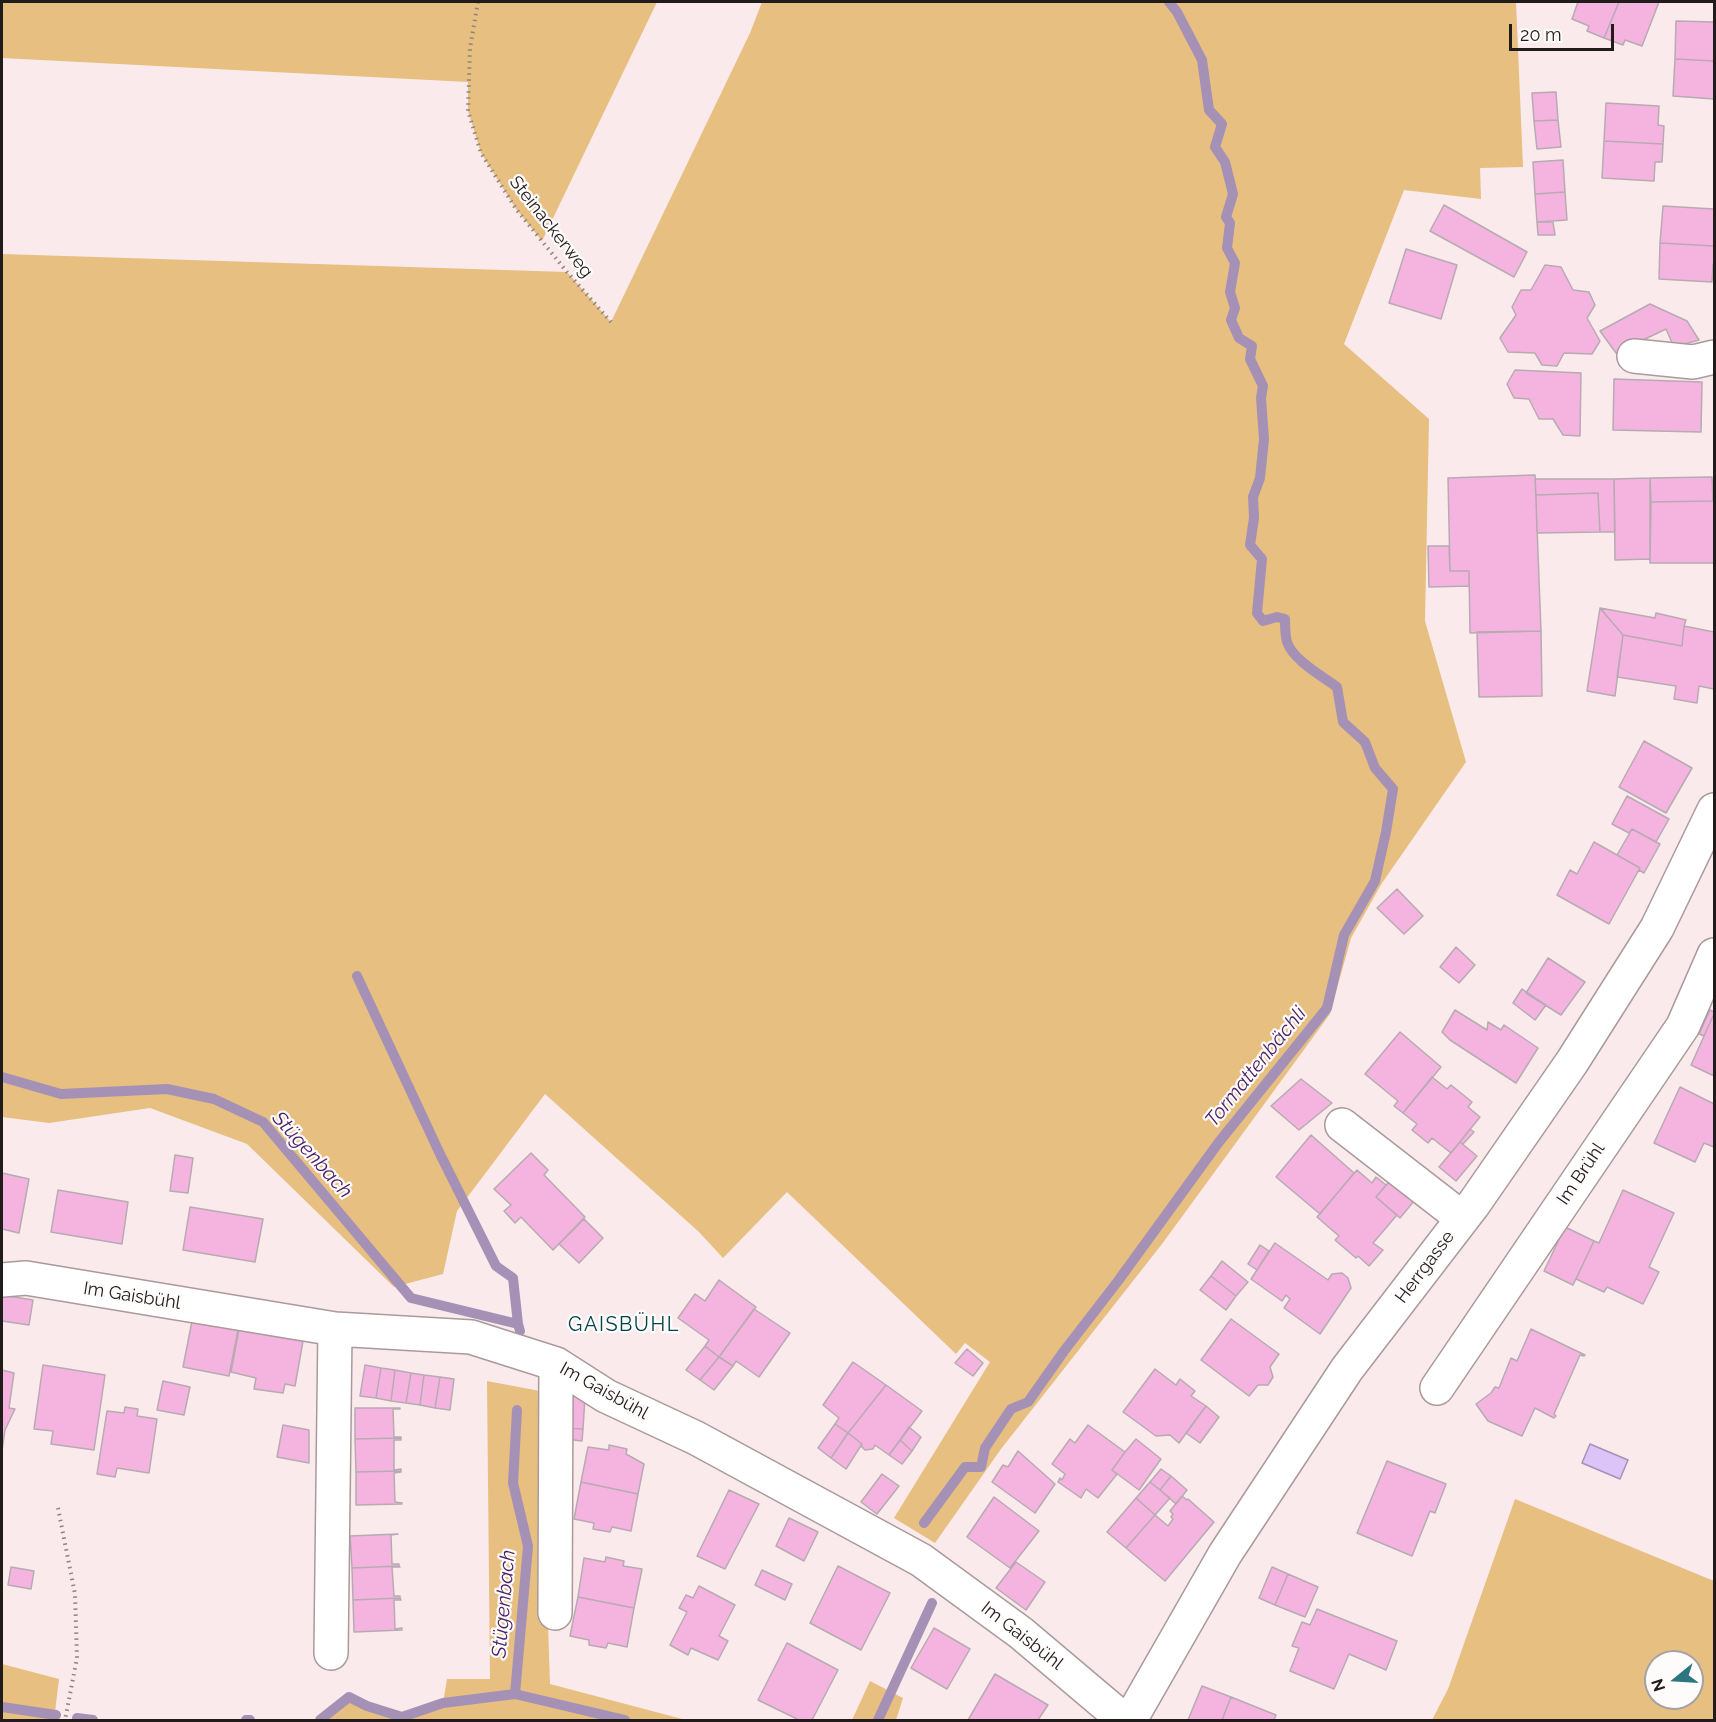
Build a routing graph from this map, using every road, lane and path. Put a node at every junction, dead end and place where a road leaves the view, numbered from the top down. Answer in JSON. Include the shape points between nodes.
{"nodes":[{"id":1,"x":478,"y":2,"type":"edge"},
{"id":2,"x":610,"y":322,"type":"dead end"},
{"id":3,"x":1634,"y":356,"type":"dead end"},
{"id":4,"x":1714,"y":357,"type":"edge"},
{"id":5,"x":1714,"y":810,"type":"edge"},
{"id":6,"x":1714,"y":955,"type":"edge"},
{"id":7,"x":1342,"y":1125,"type":"dead end"},
{"id":8,"x":1462,"y":1218,"type":"junction"},
{"id":9,"x":2,"y":1280,"type":"edge"},
{"id":10,"x":335,"y":1329,"type":"junction"},
{"id":11,"x":556,"y":1364,"type":"junction"},
{"id":12,"x":1437,"y":1388,"type":"dead end"},
{"id":13,"x":57,"y":1508,"type":"dead end"},
{"id":14,"x":555,"y":1613,"type":"dead end"},
{"id":15,"x":331,"y":1653,"type":"dead end"},
{"id":16,"x":65,"y":1720,"type":"edge"},
{"id":17,"x":1124,"y":1720,"type":"edge"},
{"id":18,"x":1130,"y":1720,"type":"edge"}],
"edges":[{"from":1,"to":2,"type":"path","name":"Steinackerweg","via":[[470,48],[468,111],[480,153],[516,209]]},
{"from":3,"to":4,"type":"street","via":[[1693,362]]},
{"from":5,"to":8,"type":"street","name":"Herrgasse","via":[[1657,928],[1572,1062]]},
{"from":6,"to":12,"type":"street","name":"Im Brühl","via":[[1683,1026]]},
{"from":7,"to":8,"type":"street"},
{"from":8,"to":18,"type":"street","name":"Herrgasse","via":[[1347,1369],[1225,1554]]},
{"from":9,"to":10,"type":"street","name":"Im Gaisbühl","via":[[26,1278]]},
{"from":10,"to":11,"type":"street","name":"Im Gaisbühl","via":[[471,1336]]},
{"from":10,"to":15,"type":"street"},
{"from":11,"to":14,"type":"street"},
{"from":11,"to":17,"type":"street","name":"Im Gaisbühl","via":[[606,1396],[696,1438],[921,1560],[1021,1633]]},
{"from":13,"to":16,"type":"path","via":[[75,1594],[77,1658]]}]}
